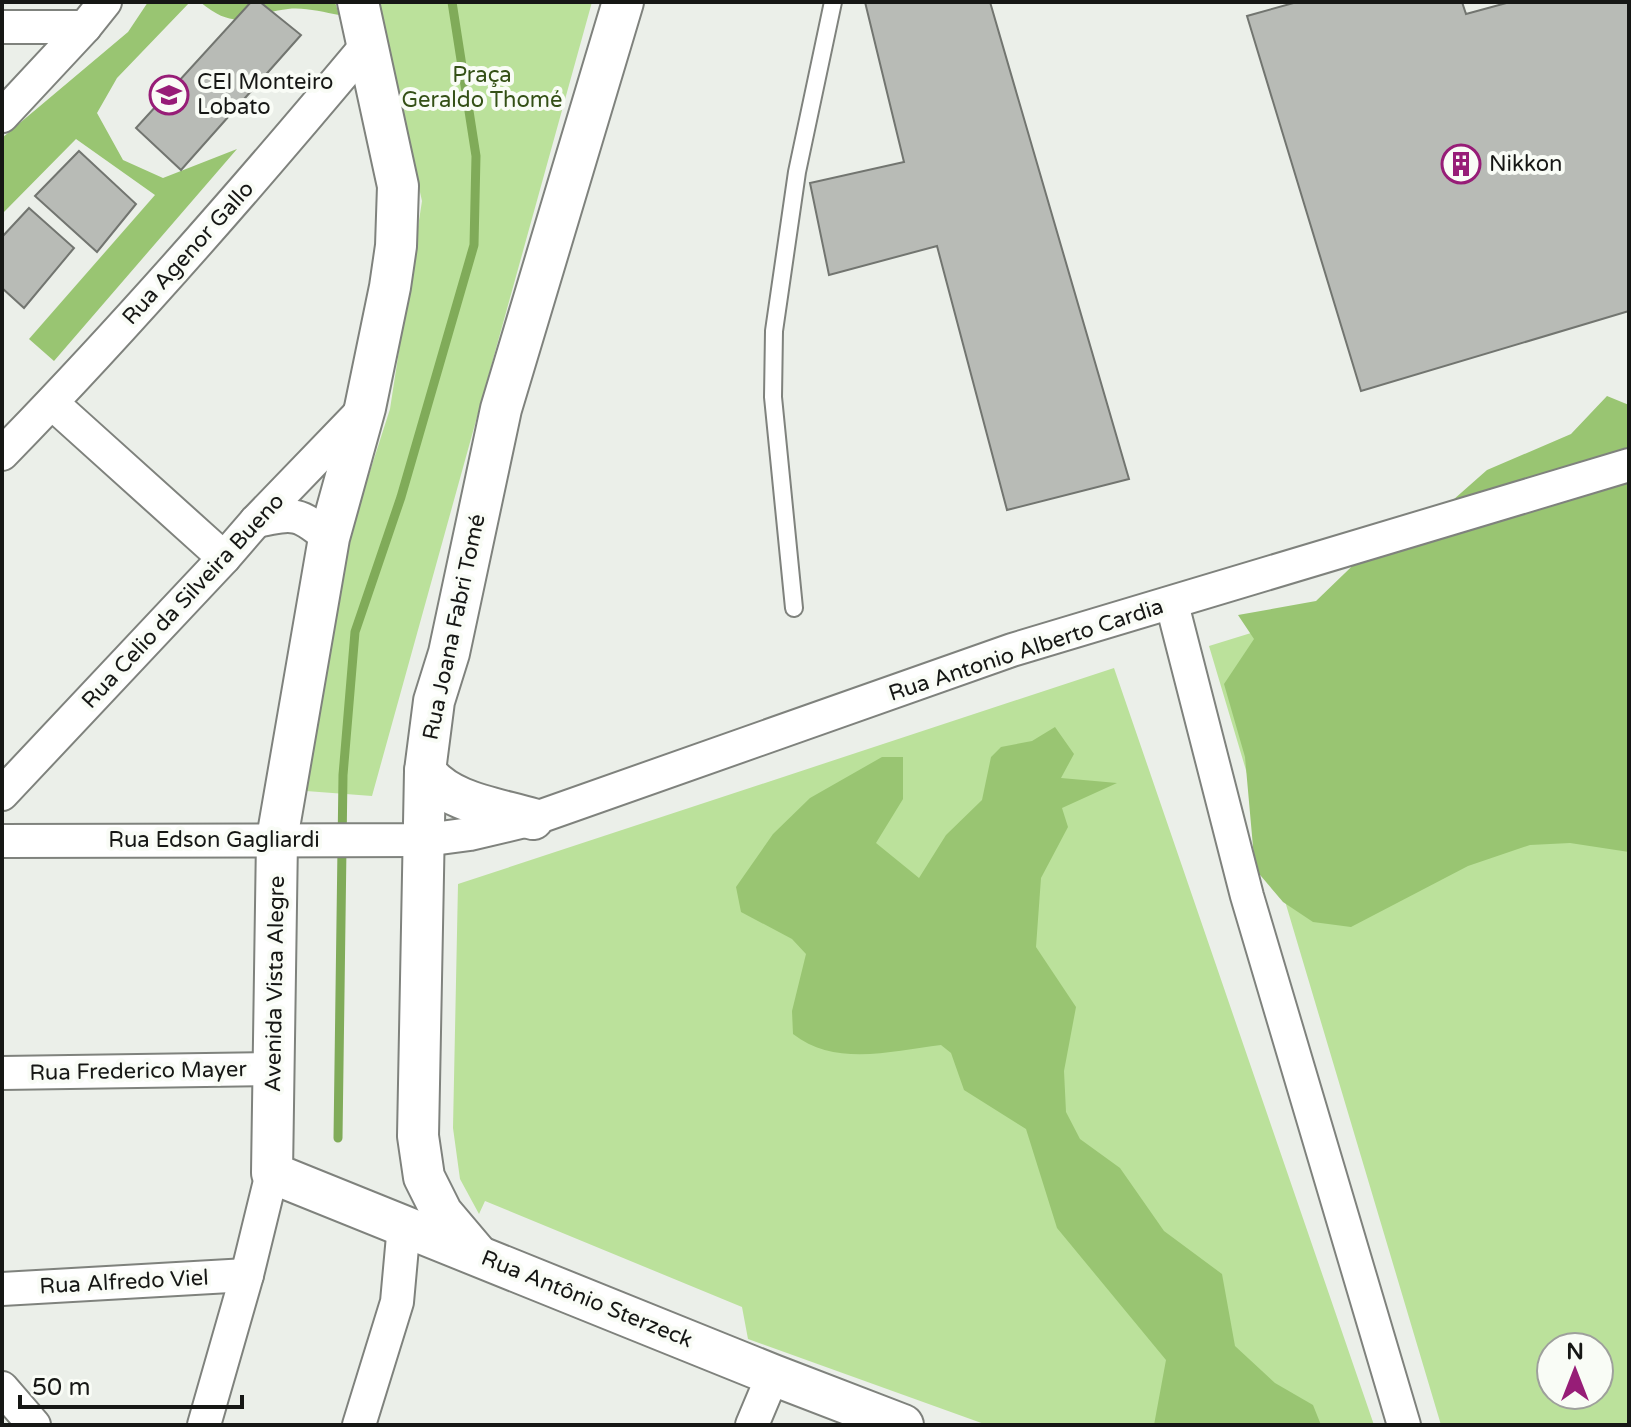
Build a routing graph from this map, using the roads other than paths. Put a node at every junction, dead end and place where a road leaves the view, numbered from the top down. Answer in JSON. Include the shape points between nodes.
{"nodes":[{"id":1,"x":105,"y":2,"type":"edge"},
{"id":2,"x":358,"y":2,"type":"edge"},
{"id":3,"x":623,"y":2,"type":"edge"},
{"id":4,"x":833,"y":2,"type":"edge"},
{"id":5,"x":2,"y":27,"type":"edge"},
{"id":6,"x":85,"y":27,"type":"junction"},
{"id":7,"x":367,"y":45,"type":"junction"},
{"id":8,"x":2,"y":116,"type":"edge"},
{"id":9,"x":52,"y":403,"type":"junction"},
{"id":10,"x":365,"y":408,"type":"junction"},
{"id":11,"x":2,"y":454,"type":"edge"},
{"id":12,"x":1629,"y":465,"type":"edge"},
{"id":13,"x":256,"y":521,"type":"junction"},
{"id":14,"x":329,"y":538,"type":"junction"},
{"id":15,"x":224,"y":558,"type":"junction"},
{"id":16,"x":1172,"y":604,"type":"junction"},
{"id":17,"x":794,"y":608,"type":"dead end"},
{"id":18,"x":425,"y":771,"type":"junction"},
{"id":19,"x":2,"y":794,"type":"edge"},
{"id":20,"x":533,"y":819,"type":"junction"},
{"id":21,"x":290,"y":840,"type":"junction"},
{"id":22,"x":425,"y":840,"type":"junction"},
{"id":23,"x":2,"y":841,"type":"edge"},
{"id":24,"x":274,"y":1069,"type":"junction"},
{"id":25,"x":2,"y":1073,"type":"edge"},
{"id":26,"x":272,"y":1173,"type":"junction"},
{"id":27,"x":404,"y":1225,"type":"junction"},
{"id":28,"x":478,"y":1255,"type":"junction"},
{"id":29,"x":247,"y":1275,"type":"junction"},
{"id":30,"x":2,"y":1289,"type":"edge"},
{"id":31,"x":773,"y":1375,"type":"junction"},
{"id":32,"x":2,"y":1388,"type":"edge"},
{"id":33,"x":34,"y":1425,"type":"edge"},
{"id":34,"x":204,"y":1425,"type":"edge"},
{"id":35,"x":359,"y":1425,"type":"edge"},
{"id":36,"x":752,"y":1425,"type":"edge"},
{"id":37,"x":903,"y":1425,"type":"edge"},
{"id":38,"x":1404,"y":1425,"type":"edge"}],
"edges":[{"from":1,"to":6,"type":"street"},
{"from":2,"to":7,"type":"street","name":"Avenida Vista Alegre"},
{"from":3,"to":18,"type":"street","name":"Rua Joana Fabri Tomé","via":[[501,409],[434,701]]},
{"from":4,"to":17,"type":"lane","via":[[797,172],[774,331],[773,397]]},
{"from":5,"to":6,"type":"street"},
{"from":6,"to":8,"type":"street"},
{"from":7,"to":9,"type":"street","name":"Rua Agenor Gallo"},
{"from":7,"to":10,"type":"street","name":"Avenida Vista Alegre","via":[[398,186],[390,287]]},
{"from":9,"to":11,"type":"street","name":"Rua Agenor Gallo"},
{"from":9,"to":15,"type":"street"},
{"from":10,"to":13,"type":"street","name":"Rua Celio da Silveira Bueno"},
{"from":10,"to":14,"type":"street","name":"Avenida Vista Alegre"},
{"from":12,"to":16,"type":"street","name":"Rua Antonio Alberto Cardia"},
{"from":13,"to":14,"type":"street","via":[[295,515]]},
{"from":13,"to":15,"type":"street","name":"Rua Celio da Silveira Bueno"},
{"from":14,"to":21,"type":"street","name":"Avenida Vista Alegre"},
{"from":15,"to":19,"type":"street","name":"Rua Celio da Silveira Bueno"},
{"from":16,"to":20,"type":"street","name":"Rua Antonio Alberto Cardia","via":[[1012,650]]},
{"from":16,"to":38,"type":"street","via":[[1247,896]]},
{"from":18,"to":20,"type":"street","via":[[435,785],[458,797]]},
{"from":18,"to":22,"type":"street","name":"Rua Joana Fabri Tomé"},
{"from":20,"to":22,"type":"street","name":"Rua Antonio Alberto Cardia"},
{"from":21,"to":22,"type":"street","name":"Rua Edson Gagliardi"},
{"from":21,"to":23,"type":"street","name":"Rua Edson Gagliardi"},
{"from":21,"to":24,"type":"street","name":"Avenida Vista Alegre"},
{"from":22,"to":28,"type":"street","name":"Rua Joana Fabri Tomé","via":[[418,1136],[424,1177],[442,1213]]},
{"from":24,"to":25,"type":"street","name":"Rua Frederico Mayer"},
{"from":24,"to":26,"type":"street","name":"Avenida Vista Alegre"},
{"from":26,"to":27,"type":"street","name":"Rua Antônio Sterzeck"},
{"from":26,"to":29,"type":"street","name":"Avenida Vista Alegre"},
{"from":27,"to":28,"type":"street","name":"Rua Antônio Sterzeck"},
{"from":27,"to":35,"type":"street","via":[[397,1302]]},
{"from":28,"to":31,"type":"street","name":"Rua Antônio Sterzeck"},
{"from":29,"to":30,"type":"street","name":"Rua Alfredo Viel"},
{"from":29,"to":34,"type":"street","name":"Avenida Vista Alegre"},
{"from":31,"to":36,"type":"street"},
{"from":31,"to":37,"type":"street","name":"Rua Antônio Sterzeck"},
{"from":32,"to":33,"type":"street"}]}
